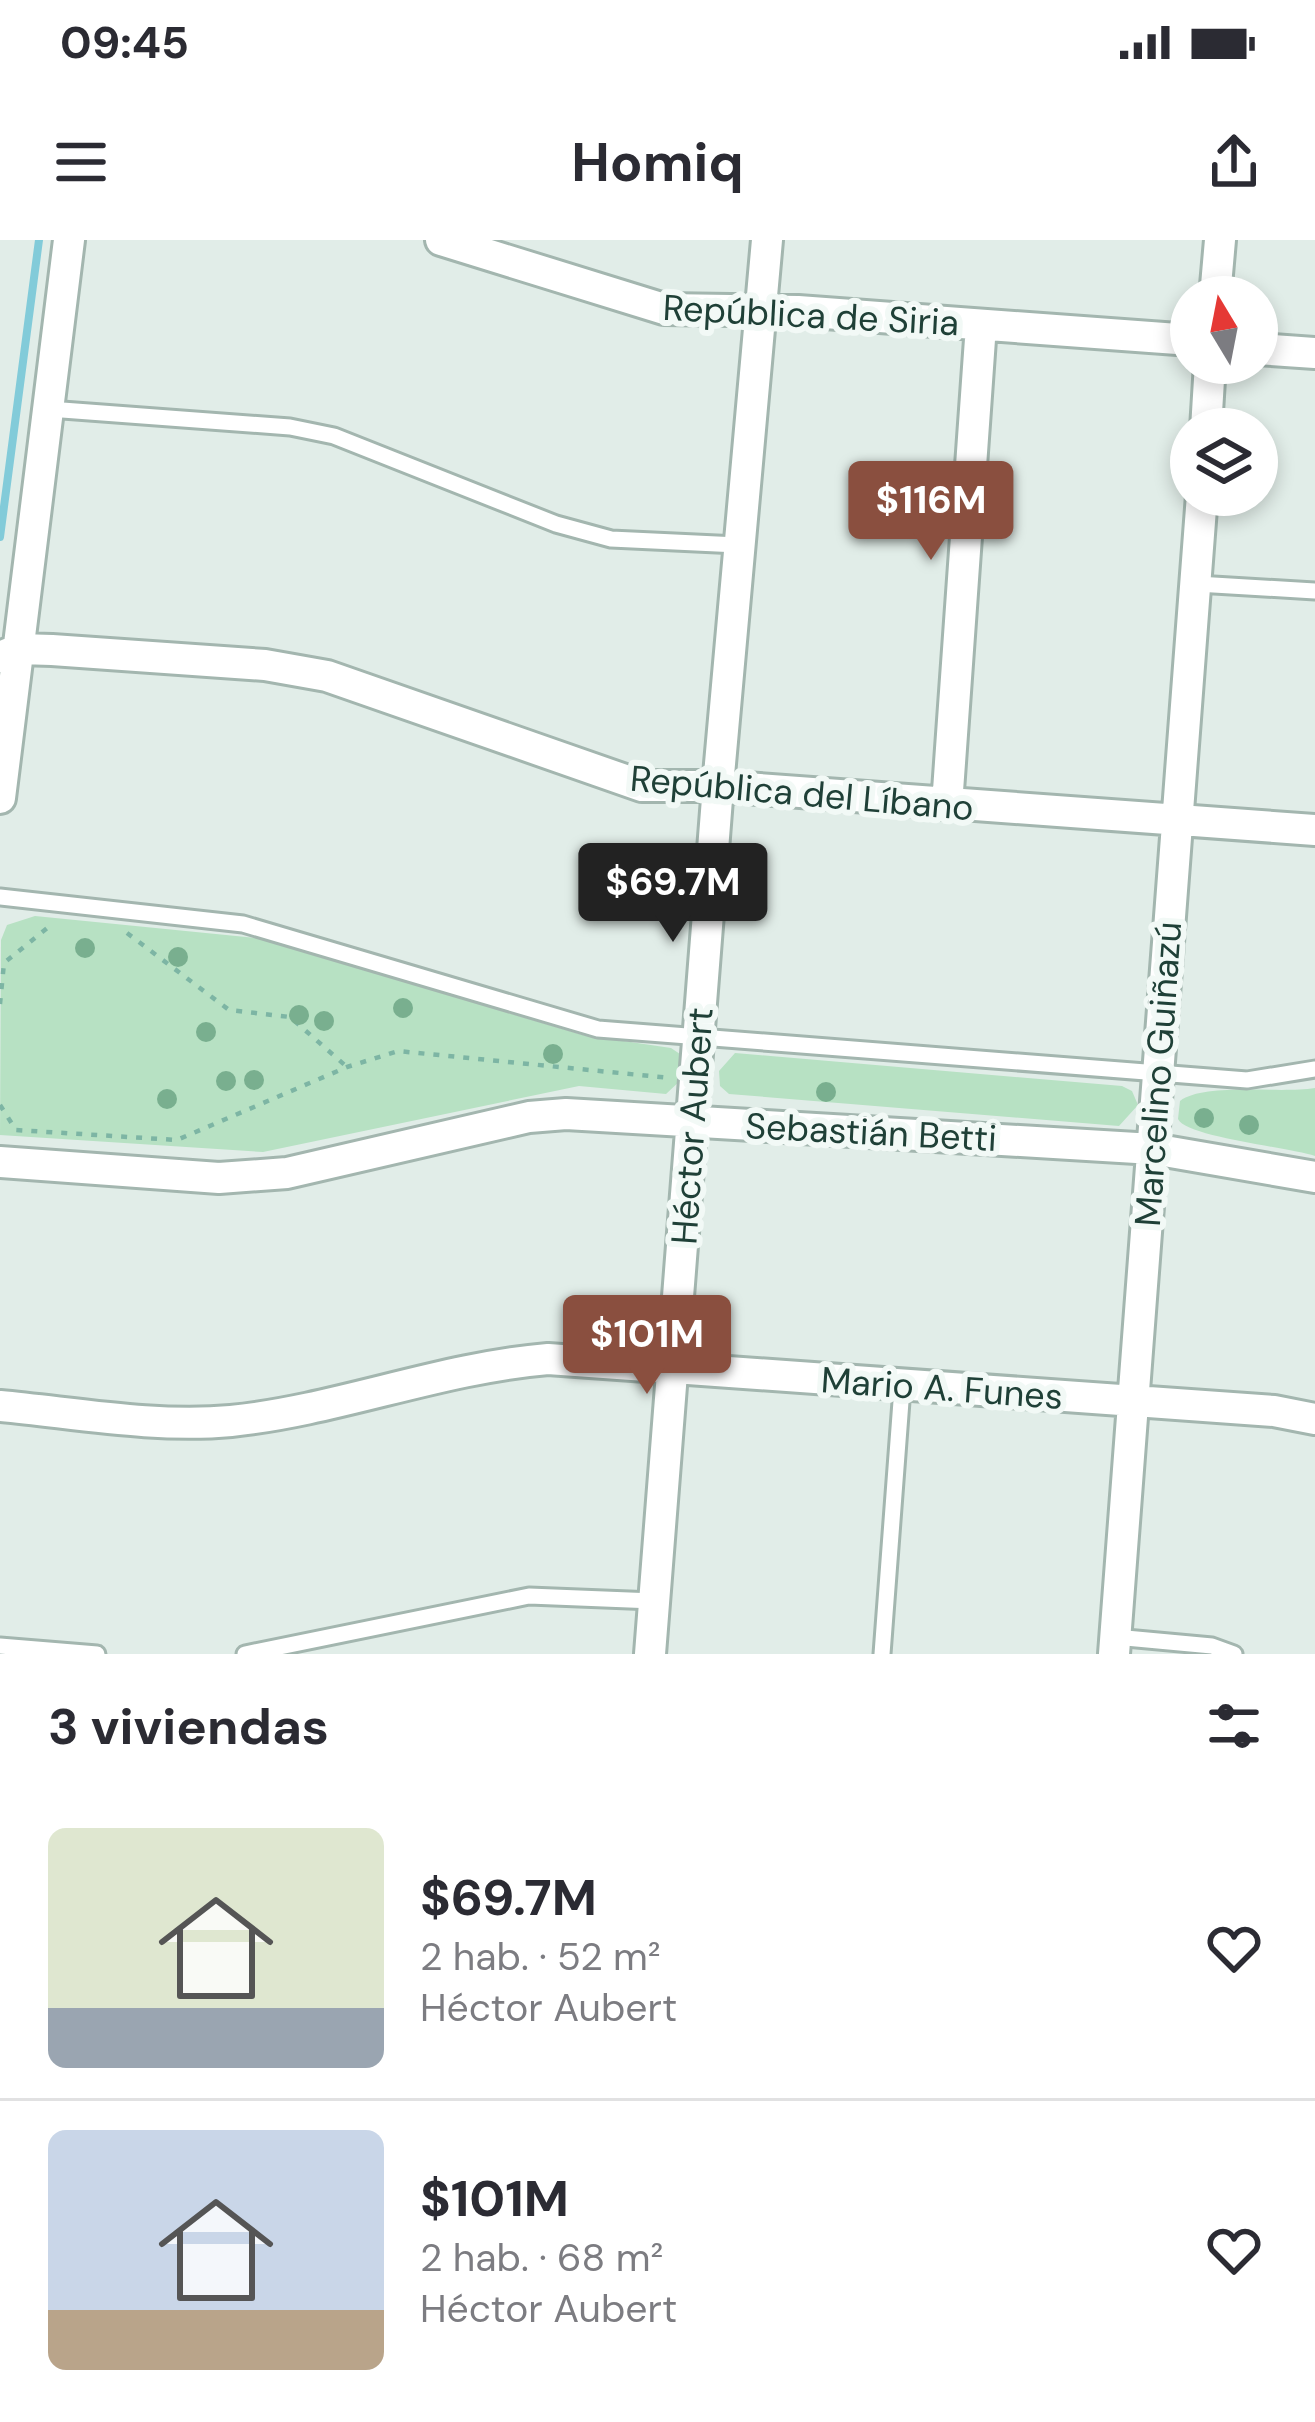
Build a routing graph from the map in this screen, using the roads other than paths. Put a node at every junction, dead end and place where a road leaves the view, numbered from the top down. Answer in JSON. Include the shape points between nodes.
{"nodes":[{"id":1,"x":69,"y":240,"type":"edge"},
{"id":2,"x":441,"y":240,"type":"edge"},
{"id":3,"x":767,"y":240,"type":"edge"},
{"id":4,"x":1220,"y":240,"type":"edge"},
{"id":5,"x":1217,"y":276,"type":"edge"},
{"id":6,"x":763,"y":310,"type":"junction"},
{"id":7,"x":981,"y":325,"type":"junction"},
{"id":8,"x":1170,"y":338,"type":"edge"},
{"id":9,"x":1278,"y":351,"type":"edge"},
{"id":10,"x":1315,"y":353,"type":"edge"},
{"id":11,"x":49,"y":409,"type":"junction"},
{"id":12,"x":1201,"y":516,"type":"edge"},
{"id":13,"x":738,"y":545,"type":"junction"},
{"id":14,"x":1197,"y":584,"type":"junction"},
{"id":15,"x":1315,"y":591,"type":"edge"},
{"id":16,"x":10,"y":653,"type":"edge"},
{"id":17,"x":718,"y":786,"type":"junction"},
{"id":18,"x":0,"y":798,"type":"edge"},
{"id":19,"x":947,"y":805,"type":"junction"},
{"id":20,"x":1176,"y":824,"type":"junction"},
{"id":21,"x":1315,"y":830,"type":"edge"},
{"id":22,"x":0,"y":897,"type":"edge"},
{"id":23,"x":699,"y":1039,"type":"junction"},
{"id":24,"x":1315,"y":1069,"type":"edge"},
{"id":25,"x":1159,"y":1075,"type":"junction"},
{"id":26,"x":692,"y":1122,"type":"junction"},
{"id":27,"x":1153,"y":1148,"type":"junction"},
{"id":28,"x":0,"y":1162,"type":"edge"},
{"id":29,"x":1315,"y":1177,"type":"edge"},
{"id":30,"x":673,"y":1365,"type":"junction"},
{"id":31,"x":902,"y":1388,"type":"junction"},
{"id":32,"x":1132,"y":1402,"type":"junction"},
{"id":33,"x":0,"y":1406,"type":"edge"},
{"id":34,"x":1315,"y":1419,"type":"edge"},
{"id":35,"x":654,"y":1601,"type":"junction"},
{"id":36,"x":0,"y":1646,"type":"edge"},
{"id":37,"x":1114,"y":1646,"type":"edge"},
{"id":38,"x":97,"y":1654,"type":"edge"},
{"id":39,"x":245,"y":1654,"type":"edge"},
{"id":40,"x":650,"y":1654,"type":"edge"},
{"id":41,"x":882,"y":1654,"type":"edge"},
{"id":42,"x":1234,"y":1654,"type":"edge"}],
"edges":[{"from":1,"to":11,"type":"street"},
{"from":2,"to":6,"type":"street","name":"República de Siria","via":[[664,309]]},
{"from":3,"to":6,"type":"street","name":"Héctor Aubert"},
{"from":4,"to":5,"type":"street"},
{"from":6,"to":7,"type":"street","name":"República de Siria"},
{"from":6,"to":13,"type":"street","name":"Héctor Aubert"},
{"from":7,"to":8,"type":"street","name":"República de Siria"},
{"from":7,"to":19,"type":"street"},
{"from":9,"to":10,"type":"street"},
{"from":11,"to":13,"type":"lane","via":[[290,427],[334,436],[592,534]]},
{"from":11,"to":16,"type":"street"},
{"from":12,"to":14,"type":"street","name":"Marcelino Guiñazú"},
{"from":13,"to":17,"type":"street","name":"Héctor Aubert"},
{"from":14,"to":15,"type":"lane"},
{"from":14,"to":20,"type":"street","name":"Marcelino Guiñazú"},
{"from":16,"to":17,"type":"street","name":"República del Líbano","via":[[265,665],[327,676],[642,786]]},
{"from":16,"to":18,"type":"street"},
{"from":17,"to":19,"type":"street","name":"República del Líbano"},
{"from":17,"to":23,"type":"street","name":"Héctor Aubert"},
{"from":19,"to":20,"type":"street","name":"República del Líbano"},
{"from":20,"to":21,"type":"street","name":"República del Líbano"},
{"from":20,"to":25,"type":"street","name":"Marcelino Guiñazú"},
{"from":22,"to":23,"type":"lane","via":[[243,924],[558,1021]]},
{"from":23,"to":25,"type":"lane"},
{"from":23,"to":26,"type":"street","name":"Héctor Aubert"},
{"from":24,"to":25,"type":"lane","via":[[1247,1080]]},
{"from":25,"to":27,"type":"street","name":"Marcelino Guiñazú"},
{"from":26,"to":27,"type":"street","name":"Sebastián Betti"},
{"from":26,"to":28,"type":"street","name":"Sebastián Betti","via":[[530,1117],[287,1173],[219,1178]]},
{"from":26,"to":30,"type":"street","name":"Héctor Aubert"},
{"from":27,"to":29,"type":"street","name":"Sebastián Betti"},
{"from":27,"to":32,"type":"street","name":"Marcelino Guiñazú"},
{"from":30,"to":31,"type":"street","name":"Mario A. Funes"},
{"from":30,"to":33,"type":"street","name":"Mario A. Funes","via":[[490,1364],[232,1420]]},
{"from":30,"to":35,"type":"street","name":"Héctor Aubert"},
{"from":31,"to":32,"type":"street","name":"Mario A. Funes"},
{"from":31,"to":41,"type":"lane"},
{"from":32,"to":34,"type":"street","name":"Mario A. Funes"},
{"from":32,"to":37,"type":"street","name":"Marcelino Guiñazú"},
{"from":35,"to":39,"type":"lane","via":[[529,1596]]},
{"from":35,"to":40,"type":"street","name":"Héctor Aubert"},
{"from":36,"to":38,"type":"lane"},
{"from":37,"to":42,"type":"lane","via":[[1212,1646]]}]}
